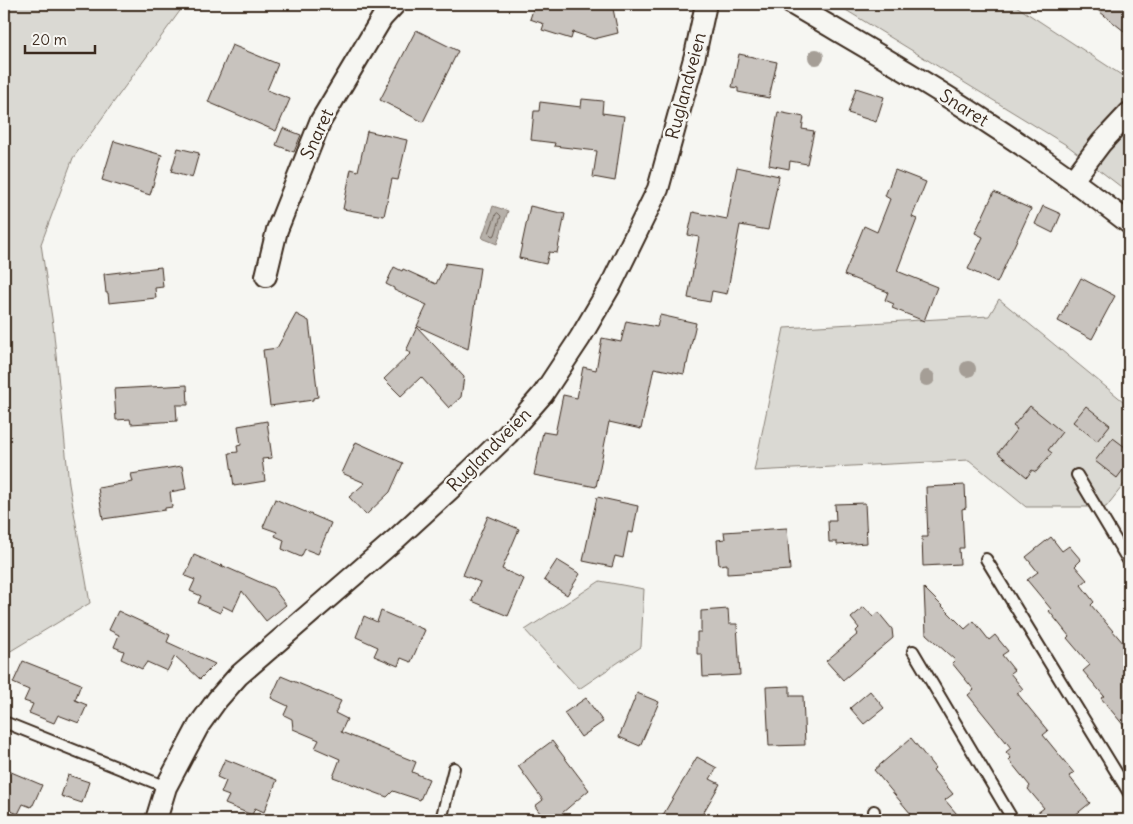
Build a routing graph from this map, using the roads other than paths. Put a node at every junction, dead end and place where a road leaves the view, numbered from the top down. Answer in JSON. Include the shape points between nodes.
{"nodes":[{"id":1,"x":395,"y":4,"type":"edge"},
{"id":2,"x":706,"y":4,"type":"edge"},
{"id":3,"x":792,"y":4,"type":"edge"},
{"id":4,"x":1129,"y":113,"type":"edge"},
{"id":5,"x":1073,"y":180,"type":"junction"},
{"id":6,"x":1129,"y":223,"type":"edge"},
{"id":7,"x":266,"y":276,"type":"dead end"},
{"id":8,"x":1077,"y":475,"type":"dead end"},
{"id":9,"x":986,"y":560,"type":"dead end"},
{"id":10,"x":1129,"y":562,"type":"edge"},
{"id":11,"x":912,"y":651,"type":"dead end"},
{"id":12,"x":4,"y":722,"type":"edge"},
{"id":13,"x":454,"y":768,"type":"dead end"},
{"id":14,"x":166,"y":787,"type":"junction"},
{"id":15,"x":1129,"y":793,"type":"edge"},
{"id":16,"x":156,"y":820,"type":"edge"},
{"id":17,"x":441,"y":820,"type":"edge"},
{"id":18,"x":1013,"y":820,"type":"edge"}],
"edges":[{"from":1,"to":7,"type":"street","name":"Snaret","via":[[382,18],[320,122],[277,230]]},
{"from":2,"to":14,"type":"street","name":"Ruglandveien","via":[[658,189],[612,285],[543,394],[470,471],[238,676],[199,725]]},
{"from":3,"to":5,"type":"street","name":"Snaret","via":[[989,122]]},
{"from":4,"to":5,"type":"street"},
{"from":5,"to":6,"type":"street","name":"Snaret"},
{"from":8,"to":10,"type":"lane"},
{"from":9,"to":15,"type":"lane"},
{"from":11,"to":18,"type":"lane"},
{"from":12,"to":14,"type":"lane"},
{"from":13,"to":17,"type":"lane"},
{"from":14,"to":16,"type":"street","name":"Ruglandveien"}]}
